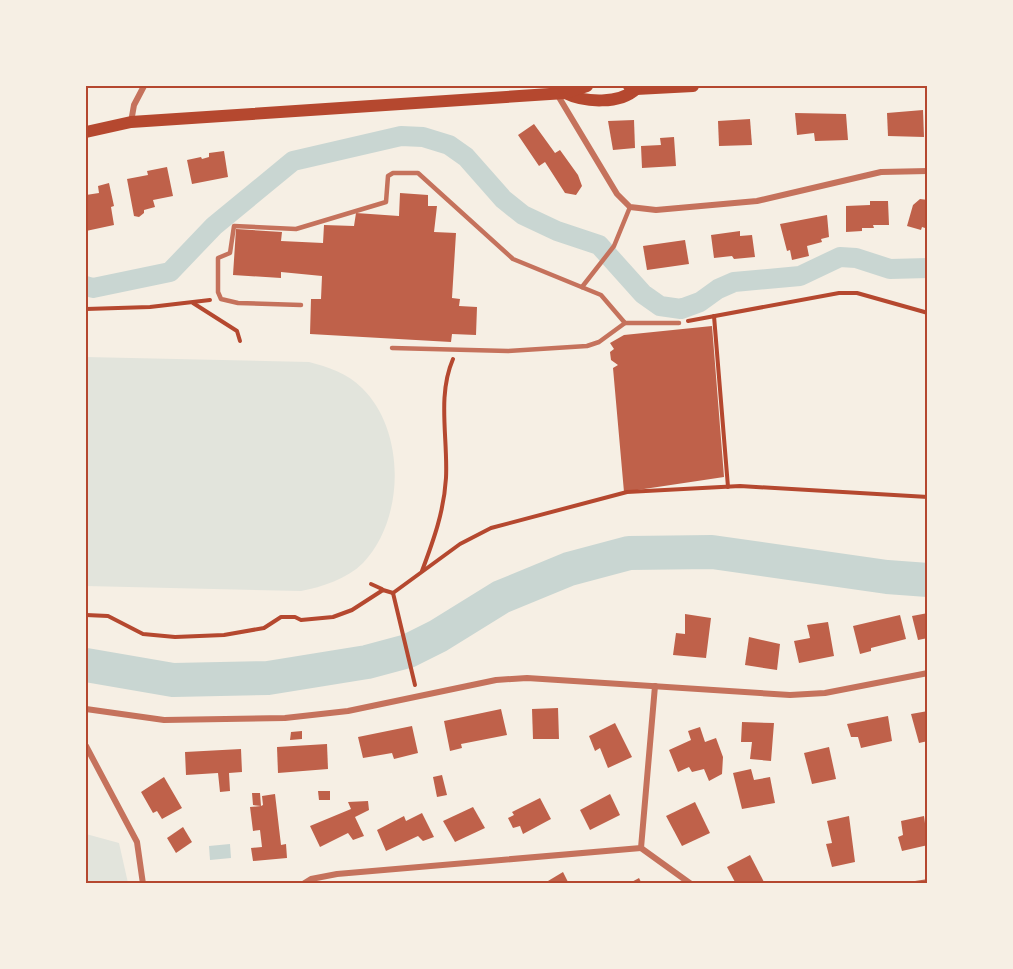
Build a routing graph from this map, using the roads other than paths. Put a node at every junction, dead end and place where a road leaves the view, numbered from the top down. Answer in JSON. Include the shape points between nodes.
{"nodes":[{"id":1,"x":144,"y":86,"type":"edge"},
{"id":2,"x":587,"y":86,"type":"edge"},
{"id":3,"x":693,"y":86,"type":"edge"},
{"id":4,"x":636,"y":87,"type":"edge"},
{"id":5,"x":561,"y":93,"type":"junction"},
{"id":6,"x":131,"y":122,"type":"junction"},
{"id":7,"x":86,"y":132,"type":"edge"},
{"id":8,"x":927,"y":171,"type":"edge"},
{"id":9,"x":630,"y":207,"type":"junction"},
{"id":10,"x":582,"y":287,"type":"junction"},
{"id":11,"x":301,"y":305,"type":"dead end"},
{"id":12,"x":625,"y":323,"type":"junction"},
{"id":13,"x":679,"y":323,"type":"road end"},
{"id":14,"x":392,"y":348,"type":"dead end"},
{"id":15,"x":927,"y":673,"type":"edge"},
{"id":16,"x":655,"y":686,"type":"junction"},
{"id":17,"x":86,"y":709,"type":"edge"},
{"id":18,"x":86,"y":747,"type":"edge"},
{"id":19,"x":642,"y":848,"type":"junction"},
{"id":20,"x":143,"y":884,"type":"edge"},
{"id":21,"x":303,"y":884,"type":"edge"},
{"id":22,"x":691,"y":884,"type":"edge"}],
"edges":[{"from":1,"to":6,"type":"street"},
{"from":2,"to":5,"type":"main road"},
{"from":3,"to":4,"type":"main road"},
{"from":4,"to":5,"type":"main road","via":[[627,97],[580,100]]},
{"from":5,"to":6,"type":"main road"},
{"from":5,"to":9,"type":"street","via":[[617,194]]},
{"from":6,"to":7,"type":"main road"},
{"from":8,"to":9,"type":"street","via":[[881,172],[757,201],[656,210]]},
{"from":9,"to":10,"type":"lane","via":[[614,246]]},
{"from":10,"to":11,"type":"lane","via":[[513,259],[418,173],[393,173],[388,176],[386,202],[296,229],[234,226],[230,253],[218,258],[221,299]]},
{"from":10,"to":12,"type":"lane","via":[[601,295]]},
{"from":12,"to":13,"type":"lane"},
{"from":12,"to":14,"type":"lane","via":[[587,346],[508,351]]},
{"from":15,"to":16,"type":"street","via":[[807,694]]},
{"from":16,"to":17,"type":"street","via":[[509,679],[348,711],[274,718],[164,720]]},
{"from":16,"to":19,"type":"street"},
{"from":18,"to":20,"type":"street","via":[[137,842]]},
{"from":19,"to":21,"type":"street","via":[[338,874]]},
{"from":19,"to":22,"type":"street"}]}
